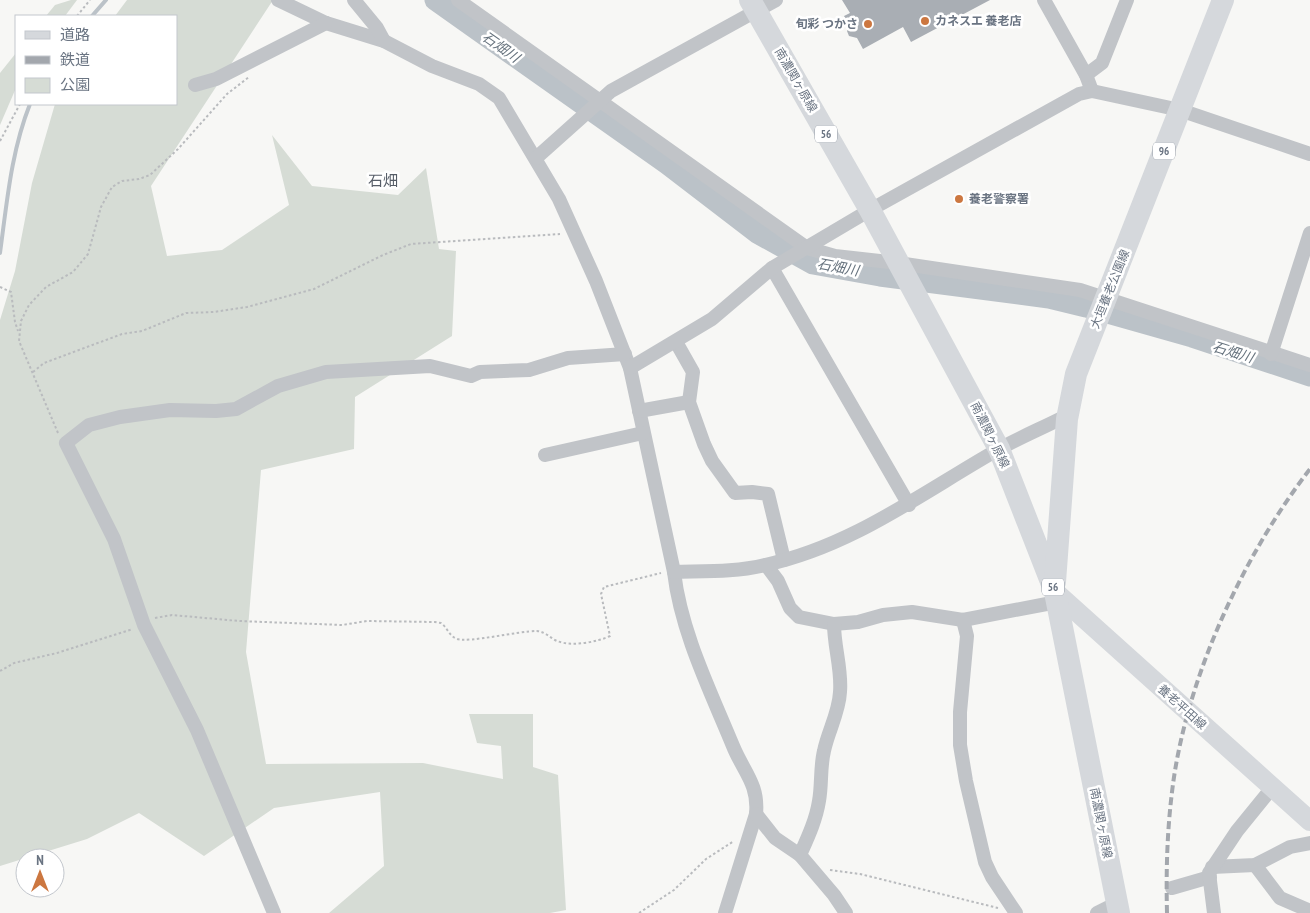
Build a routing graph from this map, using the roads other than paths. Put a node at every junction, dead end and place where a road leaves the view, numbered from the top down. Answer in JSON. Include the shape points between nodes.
{"nodes":[{"id":1,"x":278,"y":0,"type":"edge"},
{"id":2,"x":354,"y":0,"type":"edge"},
{"id":3,"x":458,"y":0,"type":"edge"},
{"id":4,"x":1044,"y":0,"type":"edge"},
{"id":5,"x":1127,"y":0,"type":"edge"},
{"id":6,"x":1223,"y":0,"type":"edge"},
{"id":7,"x":761,"y":4,"type":"edge"},
{"id":8,"x":326,"y":23,"type":"junction"},
{"id":9,"x":384,"y":41,"type":"junction"},
{"id":10,"x":1086,"y":75,"type":"junction"},
{"id":11,"x":194,"y":85,"type":"dead end"},
{"id":12,"x":1092,"y":90,"type":"junction"},
{"id":13,"x":596,"y":103,"type":"junction"},
{"id":14,"x":1180,"y":110,"type":"junction"},
{"id":15,"x":1310,"y":154,"type":"edge"},
{"id":16,"x":536,"y":158,"type":"junction"},
{"id":17,"x":870,"y":210,"type":"junction"},
{"id":18,"x":1310,"y":233,"type":"edge"},
{"id":19,"x":804,"y":250,"type":"junction"},
{"id":20,"x":1306,"y":259,"type":"edge"},
{"id":21,"x":772,"y":268,"type":"junction"},
{"id":22,"x":903,"y":273,"type":"junction"},
{"id":23,"x":1104,"y":304,"type":"junction"},
{"id":24,"x":676,"y":342,"type":"junction"},
{"id":25,"x":625,"y":354,"type":"junction"},
{"id":26,"x":1271,"y":354,"type":"junction"},
{"id":27,"x":1310,"y":365,"type":"edge"},
{"id":28,"x":630,"y":368,"type":"junction"},
{"id":29,"x":689,"y":402,"type":"junction"},
{"id":30,"x":639,"y":411,"type":"junction"},
{"id":31,"x":1067,"y":419,"type":"junction"},
{"id":32,"x":643,"y":434,"type":"junction"},
{"id":33,"x":999,"y":449,"type":"junction"},
{"id":34,"x":545,"y":455,"type":"dead end"},
{"id":35,"x":909,"y":505,"type":"junction"},
{"id":36,"x":784,"y":560,"type":"junction"},
{"id":37,"x":766,"y":565,"type":"junction"},
{"id":38,"x":674,"y":571,"type":"junction"},
{"id":39,"x":1056,"y":597,"type":"junction"},
{"id":40,"x":963,"y":620,"type":"junction"},
{"id":41,"x":834,"y":624,"type":"junction"},
{"id":42,"x":1272,"y":788,"type":"junction"},
{"id":43,"x":756,"y":814,"type":"junction"},
{"id":44,"x":1310,"y":820,"type":"edge"},
{"id":45,"x":1310,"y":843,"type":"edge"},
{"id":46,"x":800,"y":855,"type":"junction"},
{"id":47,"x":1255,"y":866,"type":"junction"},
{"id":48,"x":1211,"y":872,"type":"junction"},
{"id":49,"x":1172,"y":888,"type":"dead end"},
{"id":50,"x":1111,"y":910,"type":"edge"},
{"id":51,"x":1016,"y":912,"type":"edge"},
{"id":52,"x":1310,"y":912,"type":"edge"},
{"id":53,"x":274,"y":913,"type":"edge"},
{"id":54,"x":726,"y":913,"type":"edge"},
{"id":55,"x":846,"y":913,"type":"edge"},
{"id":56,"x":1214,"y":913,"type":"edge"}],
"edges":[{"from":1,"to":8,"type":"street"},
{"from":2,"to":9,"type":"street"},
{"from":3,"to":13,"type":"street"},
{"from":4,"to":10,"type":"street"},
{"from":5,"to":10,"type":"street","via":[[1102,63]]},
{"from":6,"to":14,"type":"main road","name":"大垣養老公園線","number":"96"},
{"from":7,"to":13,"type":"street"},
{"from":7,"to":17,"type":"main road","name":"南濃関ヶ原線","number":"56"},
{"from":8,"to":9,"type":"street"},
{"from":8,"to":11,"type":"street","via":[[216,79]]},
{"from":9,"to":16,"type":"street","via":[[432,66],[479,84],[499,98]]},
{"from":10,"to":12,"type":"street"},
{"from":12,"to":14,"type":"street"},
{"from":12,"to":17,"type":"street","via":[[1079,94]]},
{"from":13,"to":16,"type":"street"},
{"from":13,"to":19,"type":"street"},
{"from":14,"to":15,"type":"street"},
{"from":14,"to":23,"type":"main road","name":"大垣養老公園線","number":"96"},
{"from":16,"to":25,"type":"street","via":[[576,233]]},
{"from":17,"to":19,"type":"street"},
{"from":17,"to":22,"type":"main road","name":"南濃関ヶ原線","number":"56"},
{"from":18,"to":20,"type":"street"},
{"from":19,"to":21,"type":"street"},
{"from":19,"to":22,"type":"street"},
{"from":20,"to":26,"type":"street"},
{"from":21,"to":24,"type":"street","via":[[712,320]]},
{"from":21,"to":35,"type":"street"},
{"from":22,"to":23,"type":"street","via":[[1080,290]]},
{"from":22,"to":33,"type":"main road","name":"南濃関ヶ原線","number":"56"},
{"from":23,"to":26,"type":"street"},
{"from":23,"to":31,"type":"main road","name":"大垣養老公園線","number":"96","via":[[1076,374]]},
{"from":24,"to":28,"type":"street"},
{"from":24,"to":29,"type":"street","via":[[693,372]]},
{"from":25,"to":28,"type":"street"},
{"from":25,"to":53,"type":"street","via":[[568,358],[529,370],[480,372],[470,376],[430,366],[326,372],[278,386],[236,409],[216,412],[170,410],[120,417],[90,425],[66,443],[114,539],[144,625],[197,730]]},
{"from":26,"to":27,"type":"street"},
{"from":28,"to":30,"type":"street"},
{"from":29,"to":30,"type":"street"},
{"from":29,"to":36,"type":"street","via":[[712,462],[730,488],[735,493],[768,494]]},
{"from":30,"to":32,"type":"street"},
{"from":31,"to":33,"type":"street","via":[[1060,419]]},
{"from":31,"to":39,"type":"main road","name":"大垣養老公園線","number":"96"},
{"from":32,"to":34,"type":"street"},
{"from":32,"to":38,"type":"street"},
{"from":33,"to":35,"type":"street"},
{"from":33,"to":39,"type":"main road","name":"南濃関ヶ原線","number":"56"},
{"from":35,"to":36,"type":"street","via":[[818,550]]},
{"from":36,"to":37,"type":"street"},
{"from":37,"to":38,"type":"street","via":[[739,570]]},
{"from":37,"to":41,"type":"street","via":[[778,581],[790,608],[799,617]]},
{"from":38,"to":43,"type":"street","via":[[677,599],[699,665],[736,754],[752,780]]},
{"from":39,"to":40,"type":"street"},
{"from":39,"to":42,"type":"main road","name":"養老平田線"},
{"from":39,"to":50,"type":"main road","name":"南濃関ヶ原線","number":"56"},
{"from":40,"to":41,"type":"street","via":[[912,612]]},
{"from":40,"to":51,"type":"street","via":[[967,636],[960,745],[966,781],[985,862]]},
{"from":41,"to":46,"type":"street","via":[[840,693],[836,720],[824,751],[819,802]]},
{"from":42,"to":44,"type":"main road","name":"養老平田線"},
{"from":42,"to":48,"type":"street","via":[[1237,831]]},
{"from":43,"to":46,"type":"street","via":[[775,838]]},
{"from":43,"to":54,"type":"street"},
{"from":45,"to":47,"type":"street","via":[[1290,847]]},
{"from":46,"to":55,"type":"street"},
{"from":47,"to":48,"type":"street"},
{"from":47,"to":52,"type":"street","via":[[1280,898]]},
{"from":48,"to":49,"type":"street"},
{"from":48,"to":56,"type":"street"}]}
